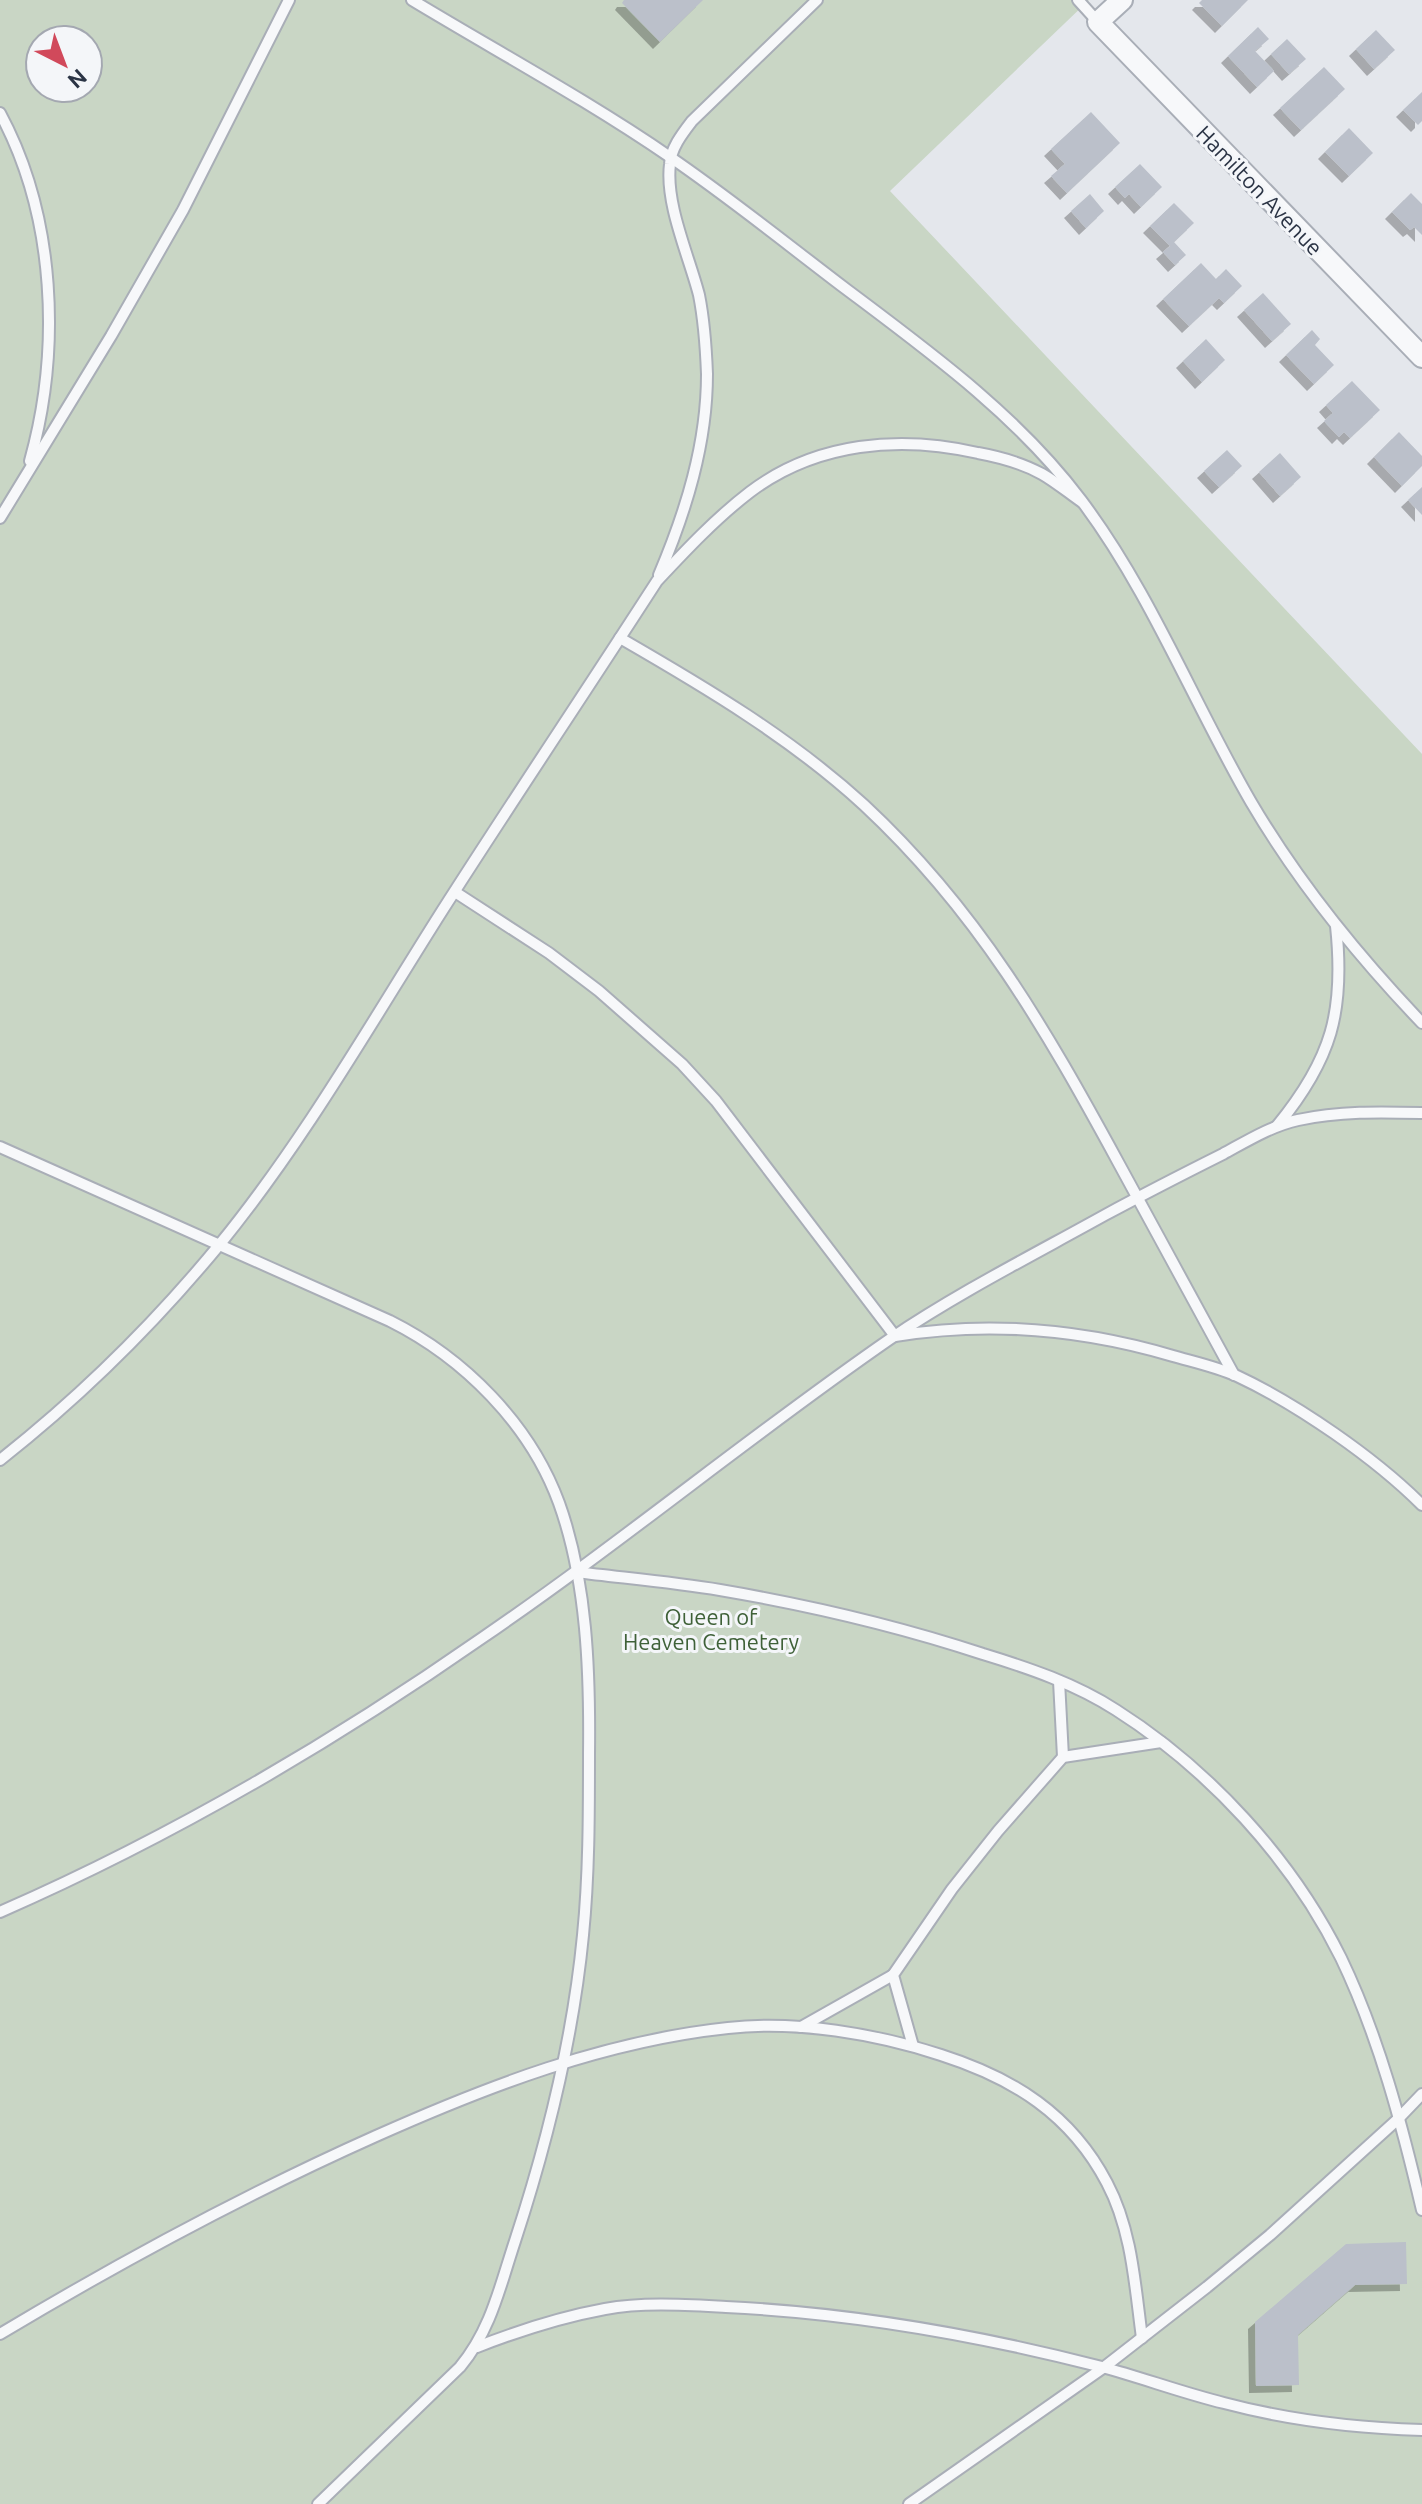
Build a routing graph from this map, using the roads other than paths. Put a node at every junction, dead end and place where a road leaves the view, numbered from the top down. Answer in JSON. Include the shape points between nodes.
{"nodes":[{"id":1,"x":289,"y":0,"type":"edge"},
{"id":2,"x":412,"y":0,"type":"edge"},
{"id":3,"x":817,"y":0,"type":"edge"},
{"id":4,"x":1078,"y":0,"type":"edge"},
{"id":5,"x":1122,"y":0,"type":"edge"},
{"id":6,"x":1098,"y":22,"type":"junction"},
{"id":7,"x":0,"y":113,"type":"edge"},
{"id":8,"x":671,"y":157,"type":"junction"},
{"id":9,"x":1422,"y":357,"type":"edge"},
{"id":10,"x":26,"y":476,"type":"junction"},
{"id":11,"x":1082,"y":502,"type":"junction"},
{"id":12,"x":0,"y":518,"type":"edge"},
{"id":13,"x":657,"y":581,"type":"junction"},
{"id":14,"x":620,"y":638,"type":"junction"},
{"id":15,"x":455,"y":892,"type":"junction"},
{"id":16,"x":1336,"y":924,"type":"junction"},
{"id":17,"x":1422,"y":1023,"type":"edge"},
{"id":18,"x":1422,"y":1113,"type":"edge"},
{"id":19,"x":1277,"y":1126,"type":"junction"},
{"id":20,"x":0,"y":1147,"type":"edge"},
{"id":21,"x":1137,"y":1197,"type":"junction"},
{"id":22,"x":219,"y":1244,"type":"junction"},
{"id":23,"x":895,"y":1336,"type":"junction"},
{"id":24,"x":1234,"y":1375,"type":"junction"},
{"id":25,"x":0,"y":1460,"type":"edge"},
{"id":26,"x":1422,"y":1505,"type":"edge"},
{"id":27,"x":576,"y":1572,"type":"junction"},
{"id":28,"x":1059,"y":1681,"type":"junction"},
{"id":29,"x":1161,"y":1742,"type":"junction"},
{"id":30,"x":1063,"y":1757,"type":"junction"},
{"id":31,"x":0,"y":1912,"type":"edge"},
{"id":32,"x":893,"y":1975,"type":"junction"},
{"id":33,"x":799,"y":2028,"type":"junction"},
{"id":34,"x":913,"y":2046,"type":"junction"},
{"id":35,"x":563,"y":2064,"type":"junction"},
{"id":36,"x":1422,"y":2094,"type":"edge"},
{"id":37,"x":1398,"y":2119,"type":"junction"},
{"id":38,"x":1422,"y":2210,"type":"edge"},
{"id":39,"x":0,"y":2334,"type":"edge"},
{"id":40,"x":1142,"y":2338,"type":"junction"},
{"id":41,"x":477,"y":2347,"type":"junction"},
{"id":42,"x":1103,"y":2368,"type":"junction"},
{"id":43,"x":1422,"y":2430,"type":"edge"},
{"id":44,"x":318,"y":2504,"type":"edge"},
{"id":45,"x":909,"y":2504,"type":"edge"}],
"edges":[{"from":1,"to":10,"type":"lane","via":[[183,210]]},
{"from":2,"to":8,"type":"lane"},
{"from":3,"to":8,"type":"lane","via":[[710,102],[678,140]]},
{"from":4,"to":6,"type":"lane"},
{"from":5,"to":6,"type":"street"},
{"from":6,"to":9,"type":"street","name":"Hamilton Avenue"},
{"from":7,"to":10,"type":"lane","via":[[35,197],[44,239],[47,354],[42,416]]},
{"from":8,"to":11,"type":"lane","via":[[925,348],[1052,463]]},
{"from":8,"to":13,"type":"lane","via":[[669,180],[699,298],[707,375],[695,469]]},
{"from":10,"to":12,"type":"lane"},
{"from":11,"to":13,"type":"lane","via":[[1041,474],[1002,458],[938,445],[866,444],[827,453],[752,491]]},
{"from":11,"to":16,"type":"lane","via":[[1144,597],[1252,803]]},
{"from":13,"to":14,"type":"lane"},
{"from":14,"to":15,"type":"lane"},
{"from":14,"to":21,"type":"lane","via":[[785,742],[863,805],[928,871],[1029,1005]]},
{"from":15,"to":22,"type":"lane","via":[[291,1147]]},
{"from":15,"to":23,"type":"lane","via":[[549,953],[682,1064]]},
{"from":16,"to":17,"type":"lane"},
{"from":16,"to":19,"type":"lane","via":[[1339,996],[1334,1026],[1313,1075]]},
{"from":18,"to":19,"type":"lane","via":[[1337,1114]]},
{"from":19,"to":21,"type":"lane"},
{"from":20,"to":22,"type":"lane"},
{"from":21,"to":23,"type":"lane"},
{"from":21,"to":24,"type":"lane"},
{"from":22,"to":25,"type":"lane","via":[[109,1363]]},
{"from":22,"to":27,"type":"lane","via":[[402,1327],[465,1370],[508,1418],[545,1472]]},
{"from":23,"to":24,"type":"lane","via":[[942,1328],[1042,1330],[1144,1347]]},
{"from":23,"to":27,"type":"lane"},
{"from":24,"to":26,"type":"lane","via":[[1345,1442]]},
{"from":27,"to":28,"type":"lane","via":[[785,1602],[944,1641]]},
{"from":27,"to":31,"type":"lane","via":[[424,1677],[250,1786],[87,1873]]},
{"from":27,"to":35,"type":"lane","via":[[587,1665],[587,1861],[583,1935]]},
{"from":28,"to":29,"type":"lane","via":[[1115,1709]]},
{"from":28,"to":30,"type":"lane"},
{"from":29,"to":30,"type":"lane"},
{"from":29,"to":37,"type":"lane","via":[[1257,1832],[1314,1912],[1359,2001]]},
{"from":30,"to":32,"type":"lane","via":[[980,1854]]},
{"from":32,"to":33,"type":"lane"},
{"from":32,"to":34,"type":"lane"},
{"from":33,"to":34,"type":"lane","via":[[864,2034]]},
{"from":33,"to":35,"type":"lane","via":[[732,2027],[678,2035],[625,2044]]},
{"from":34,"to":40,"type":"lane","via":[[981,2068],[1028,2094],[1065,2123],[1089,2153],[1124,2223]]},
{"from":35,"to":39,"type":"lane","via":[[419,2117],[320,2161],[156,2243]]},
{"from":35,"to":41,"type":"lane","via":[[529,2199]]},
{"from":36,"to":37,"type":"lane"},
{"from":37,"to":38,"type":"lane"},
{"from":37,"to":40,"type":"lane","via":[[1270,2235]]},
{"from":40,"to":42,"type":"lane"},
{"from":41,"to":42,"type":"lane","via":[[607,2308],[703,2306],[824,2314],[939,2330]]},
{"from":41,"to":44,"type":"lane"},
{"from":42,"to":43,"type":"lane","via":[[1281,2416]]},
{"from":42,"to":45,"type":"lane"}]}
